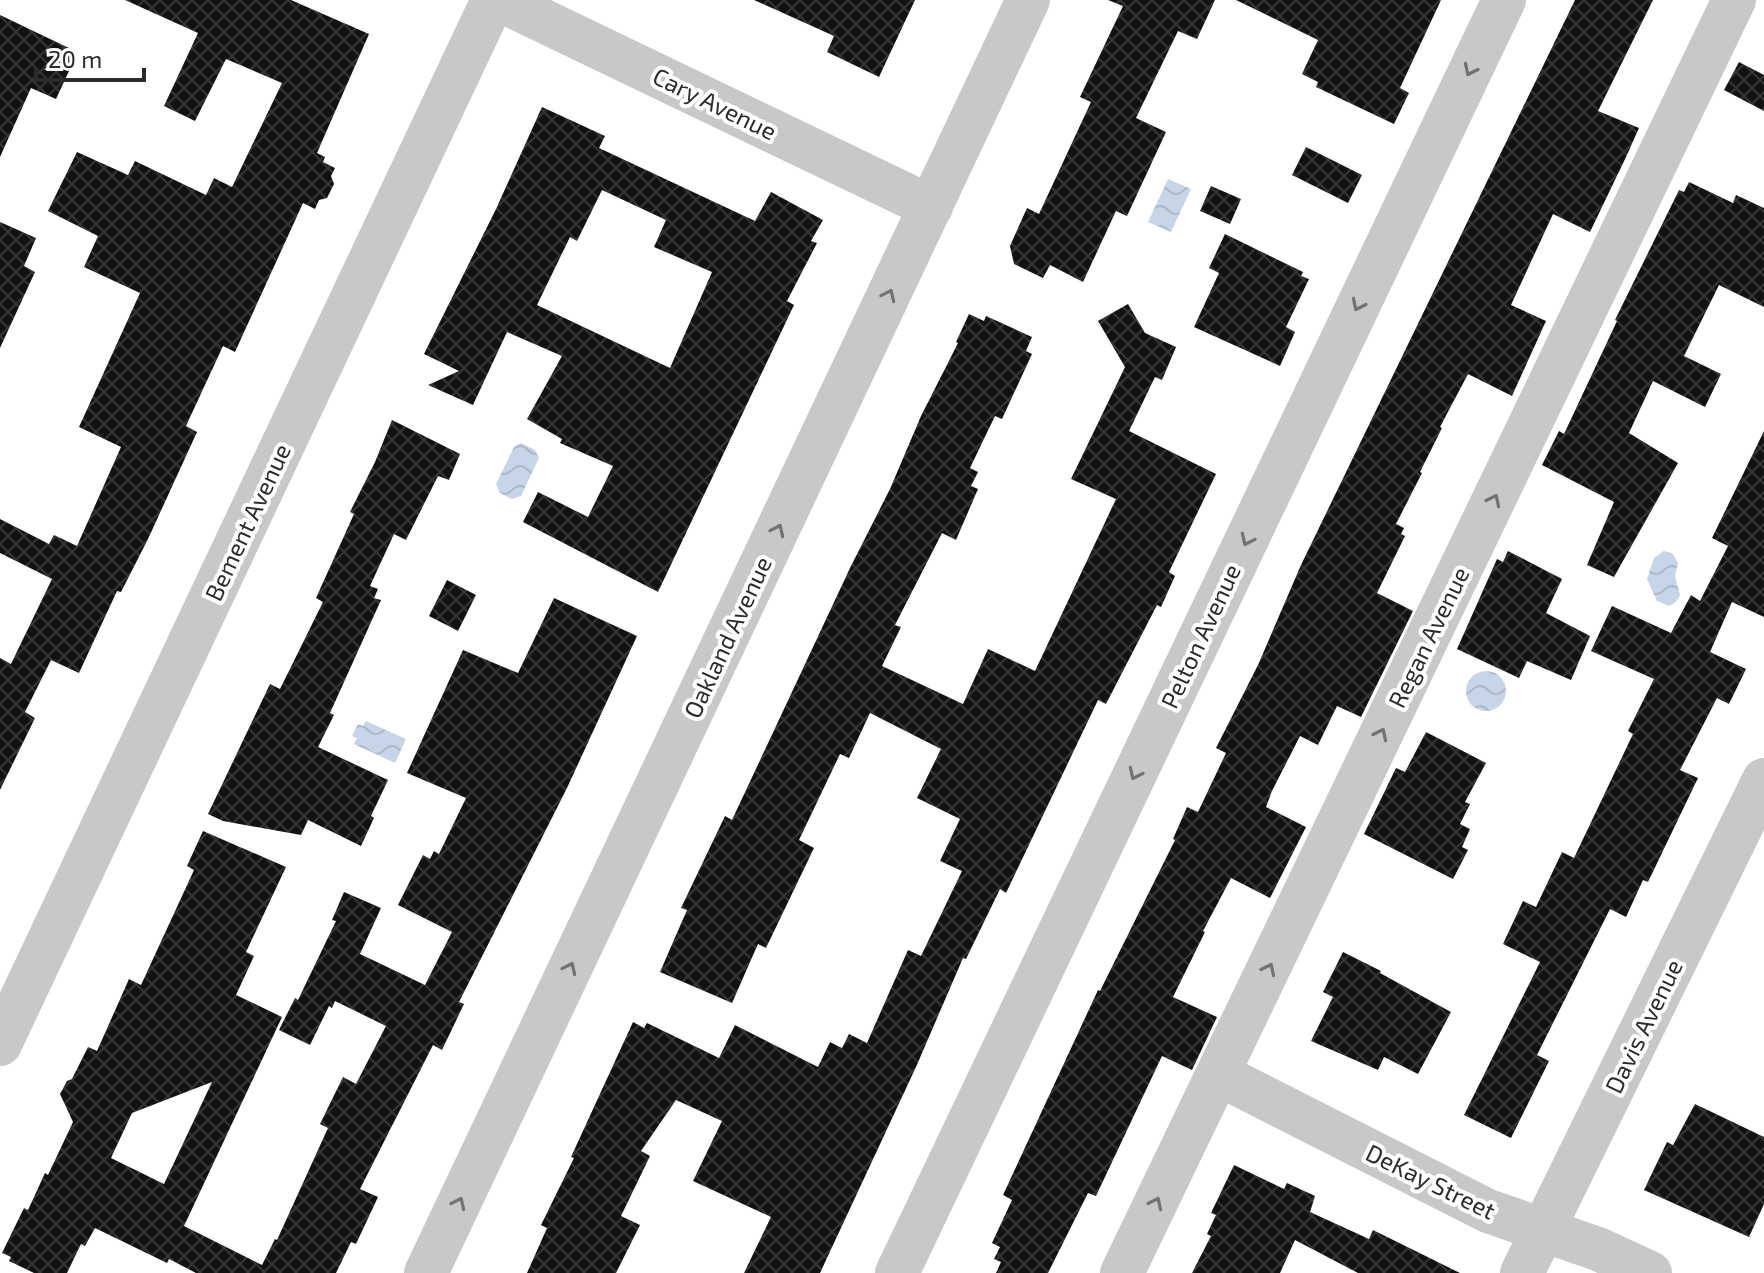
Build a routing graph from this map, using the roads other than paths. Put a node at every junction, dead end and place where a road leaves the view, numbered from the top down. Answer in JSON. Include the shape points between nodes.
{"nodes":[{"id":1,"x":493,"y":0,"type":"edge"},
{"id":2,"x":500,"y":0,"type":"edge"},
{"id":3,"x":1028,"y":0,"type":"edge"},
{"id":4,"x":1504,"y":0,"type":"edge"},
{"id":5,"x":1734,"y":0,"type":"edge"},
{"id":6,"x":931,"y":207,"type":"junction"},
{"id":7,"x":1764,"y":780,"type":"edge"},
{"id":8,"x":0,"y":1044,"type":"edge"},
{"id":9,"x":1218,"y":1074,"type":"junction"},
{"id":10,"x":1543,"y":1230,"type":"junction"},
{"id":11,"x":426,"y":1273,"type":"edge"},
{"id":12,"x":897,"y":1273,"type":"edge"},
{"id":13,"x":1122,"y":1273,"type":"edge"},
{"id":14,"x":1522,"y":1273,"type":"edge"},
{"id":15,"x":1650,"y":1273,"type":"edge"}],
"edges":[{"from":1,"to":8,"type":"street","name":"Bement Avenue"},
{"from":2,"to":6,"type":"street","name":"Cary Avenue"},
{"from":3,"to":6,"type":"street","name":"Oakland Avenue"},
{"from":4,"to":12,"type":"street","name":"Pelton Avenue","one_way":true},
{"from":9,"to":5,"type":"street","name":"Regan Avenue","one_way":true},
{"from":11,"to":6,"type":"street","name":"Oakland Avenue","one_way":true},
{"from":7,"to":10,"type":"street","name":"Davis Avenue"},
{"from":9,"to":10,"type":"street","name":"DeKay Street","via":[[1488,1211]]},
{"from":13,"to":9,"type":"street","name":"Regan Avenue","one_way":true},
{"from":10,"to":14,"type":"street","name":"Davis Avenue"},
{"from":10,"to":15,"type":"street","name":"DeKay Street"}]}
